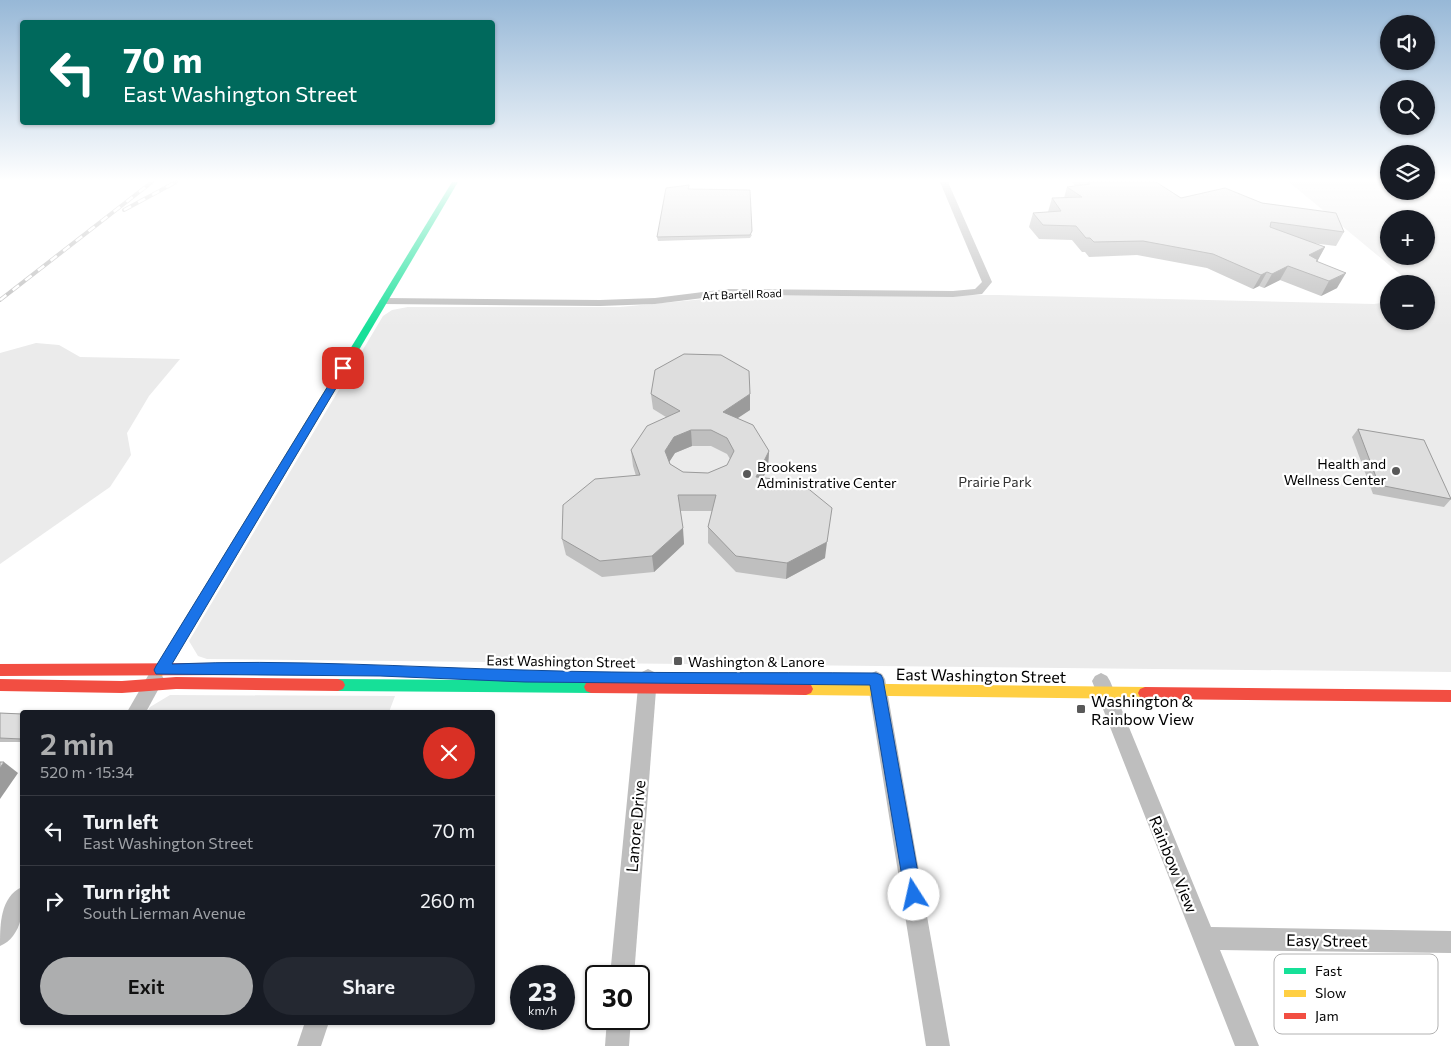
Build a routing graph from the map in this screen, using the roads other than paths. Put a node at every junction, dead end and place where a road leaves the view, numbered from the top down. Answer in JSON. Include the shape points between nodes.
{"nodes":[{"id":1,"x":426,"y":231,"type":"edge"},
{"id":2,"x":965,"y":231,"type":"edge"},
{"id":3,"x":384,"y":301,"type":"junction"},
{"id":4,"x":252,"y":669,"type":"dead end"},
{"id":5,"x":0,"y":670,"type":"edge"},
{"id":6,"x":161,"y":670,"type":"junction"},
{"id":7,"x":423,"y":674,"type":"dead end"},
{"id":8,"x":647,"y":682,"type":"junction"},
{"id":9,"x":877,"y":684,"type":"junction"},
{"id":10,"x":0,"y":685,"type":"edge"},
{"id":11,"x":1451,"y":685,"type":"edge"},
{"id":12,"x":151,"y":686,"type":"junction"},
{"id":13,"x":1103,"y":687,"type":"junction"},
{"id":14,"x":1451,"y":696,"type":"edge"},
{"id":15,"x":137,"y":710,"type":"edge"},
{"id":16,"x":20,"y":901,"type":"edge"},
{"id":17,"x":0,"y":935,"type":"edge"},
{"id":18,"x":1204,"y":938,"type":"junction"},
{"id":19,"x":1451,"y":942,"type":"edge"},
{"id":20,"x":623,"y":965,"type":"edge"},
{"id":21,"x":316,"y":1025,"type":"edge"},
{"id":22,"x":618,"y":1030,"type":"edge"},
{"id":23,"x":309,"y":1046,"type":"edge"},
{"id":24,"x":617,"y":1046,"type":"edge"},
{"id":25,"x":938,"y":1046,"type":"edge"},
{"id":26,"x":1248,"y":1046,"type":"edge"}],
"edges":[{"from":1,"to":3,"type":"main road"},
{"from":2,"to":3,"type":"street","name":"Art Bartell Road","via":[[986,281],[978,292],[727,292],[655,301],[600,303]]},
{"from":3,"to":6,"type":"main road"},
{"from":4,"to":6,"type":"main road"},
{"from":5,"to":6,"type":"main road"},
{"from":6,"to":12,"type":"street"},
{"from":7,"to":8,"type":"main road","name":"East Washington Street"},
{"from":8,"to":9,"type":"main road","name":"East Washington Street"},
{"from":8,"to":12,"type":"main road","name":"East Washington Street","via":[[186,683]]},
{"from":8,"to":20,"type":"street","name":"Lanore Drive"},
{"from":9,"to":13,"type":"main road","name":"East Washington Street"},
{"from":9,"to":25,"type":"street"},
{"from":10,"to":12,"type":"main road","name":"East Washington Street"},
{"from":11,"to":13,"type":"main road","name":"East Washington Street"},
{"from":12,"to":15,"type":"street"},
{"from":13,"to":14,"type":"main road","name":"East Washington Street"},
{"from":13,"to":18,"type":"street","name":"Rainbow View"},
{"from":16,"to":17,"type":"street"},
{"from":18,"to":19,"type":"street","name":"Easy Street"},
{"from":18,"to":26,"type":"street","name":"Rainbow View"},
{"from":21,"to":23,"type":"street"},
{"from":22,"to":24,"type":"street"}]}
